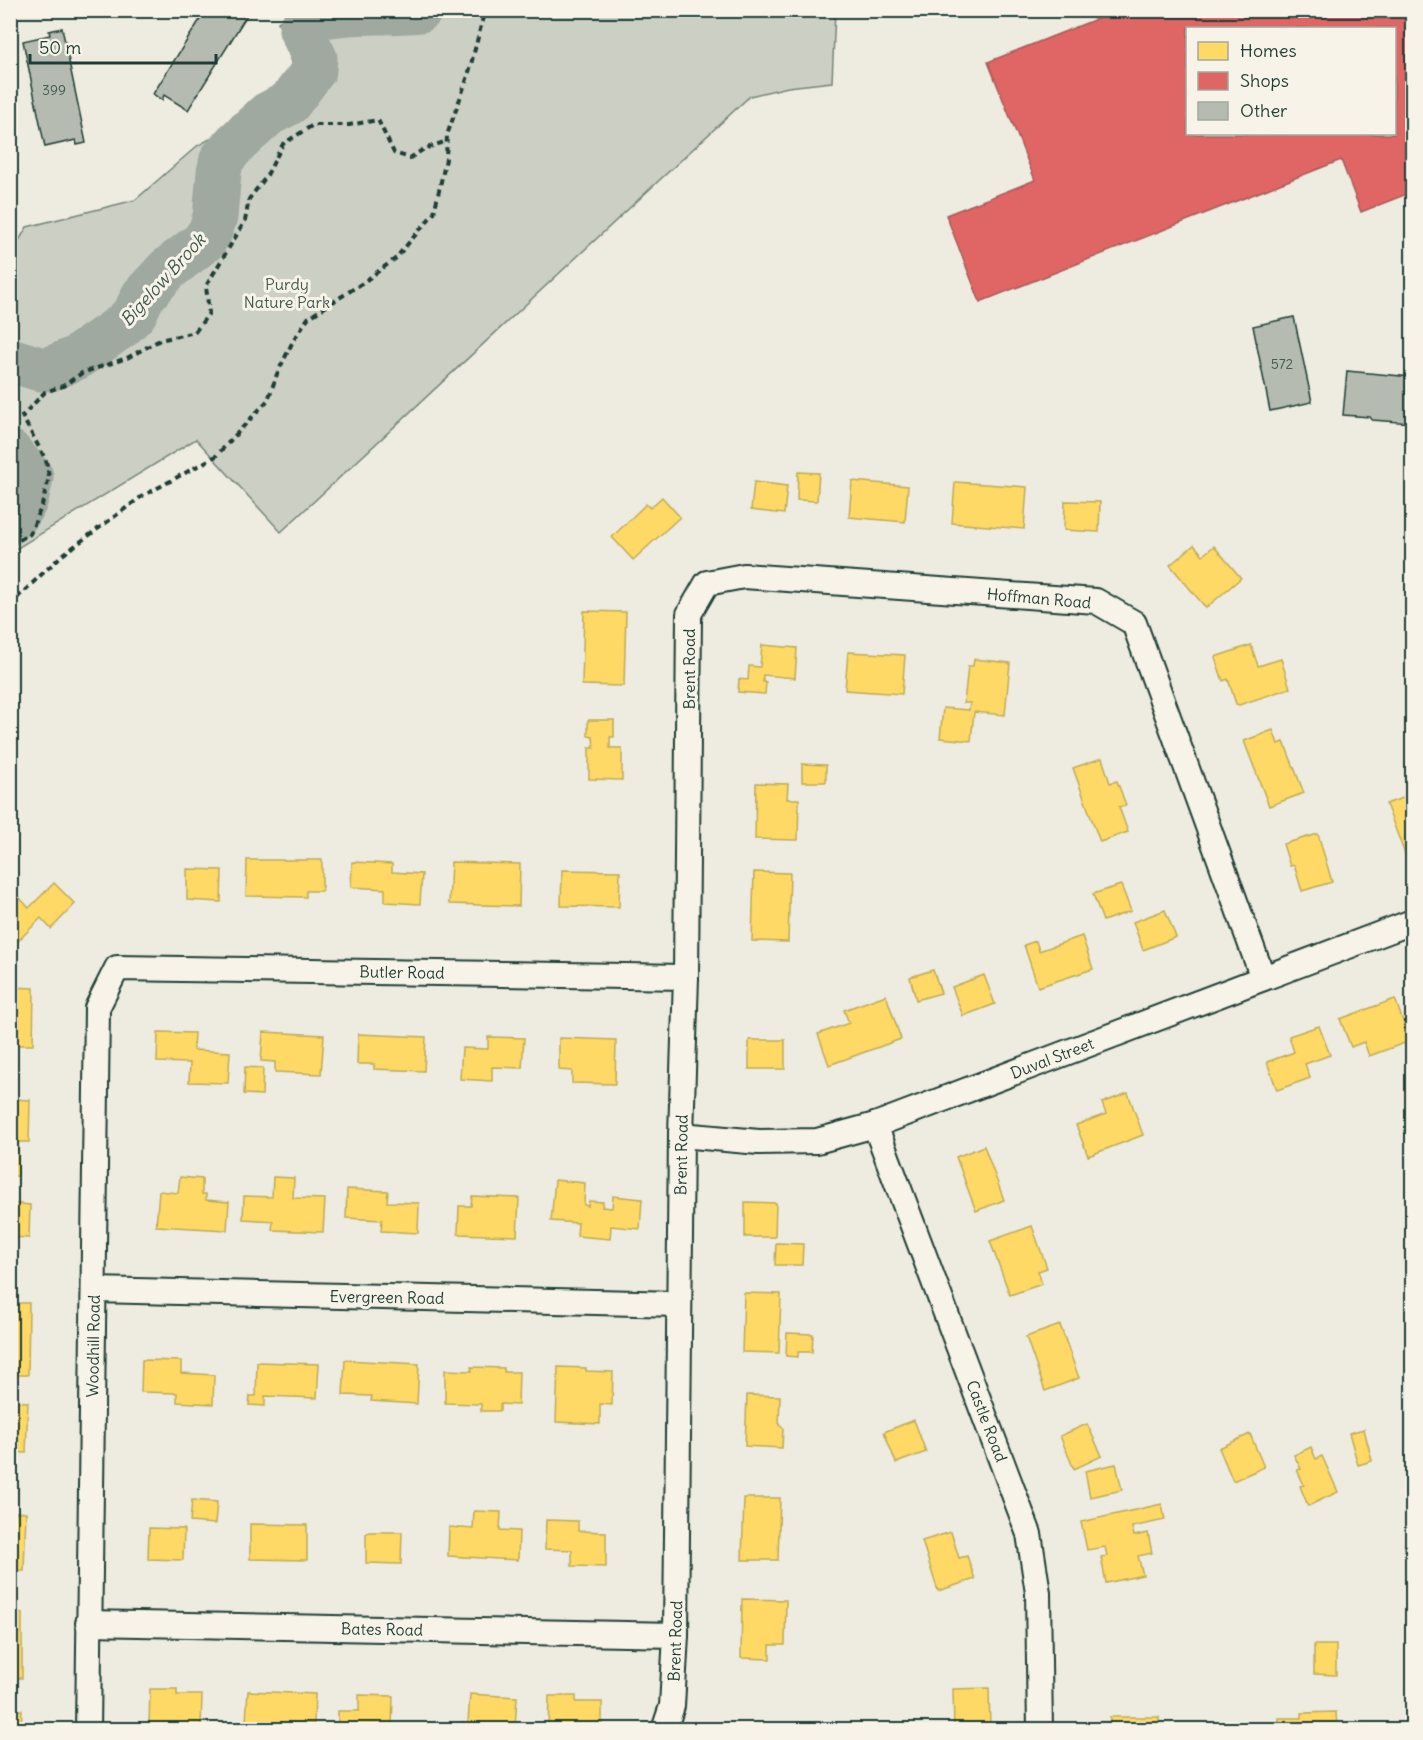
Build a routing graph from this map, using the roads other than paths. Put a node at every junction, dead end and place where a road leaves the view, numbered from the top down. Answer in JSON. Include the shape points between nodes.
{"nodes":[{"id":1,"x":707,"y":583,"type":"joint"},
{"id":2,"x":1413,"y":922,"type":"edge"},
{"id":3,"x":117,"y":968,"type":"joint"},
{"id":4,"x":686,"y":977,"type":"junction"},
{"id":5,"x":1263,"y":978,"type":"junction"},
{"id":6,"x":875,"y":1125,"type":"junction"},
{"id":7,"x":681,"y":1135,"type":"junction"},
{"id":8,"x":94,"y":1290,"type":"junction"},
{"id":9,"x":679,"y":1304,"type":"junction"},
{"id":10,"x":88,"y":1623,"type":"junction"},
{"id":11,"x":676,"y":1635,"type":"junction"},
{"id":12,"x":88,"y":1730,"type":"edge"},
{"id":13,"x":664,"y":1730,"type":"edge"},
{"id":14,"x":1040,"y":1730,"type":"edge"}],
"edges":[{"from":1,"to":4,"type":"street","name":"Brent Road","via":[[689,614]]},
{"from":1,"to":5,"type":"street","name":"Hoffman Road","via":[[744,576],[1096,601],[1134,623]]},
{"from":2,"to":5,"type":"street","name":"Duval Street"},
{"from":3,"to":4,"type":"street","name":"Butler Road"},
{"from":3,"to":8,"type":"street","name":"Woodhill Road","via":[[97,1008]]},
{"from":4,"to":7,"type":"street","name":"Brent Road"},
{"from":5,"to":6,"type":"street","name":"Duval Street"},
{"from":6,"to":7,"type":"street","name":"Duval Street","via":[[817,1141],[759,1142]]},
{"from":6,"to":14,"type":"street","name":"Castle Road","via":[[1029,1534],[1038,1593]]},
{"from":7,"to":9,"type":"street","name":"Brent Road"},
{"from":8,"to":9,"type":"street","name":"Evergreen Road"},
{"from":8,"to":10,"type":"street","name":"Woodhill Road"},
{"from":9,"to":11,"type":"street","name":"Brent Road"},
{"from":10,"to":11,"type":"street","name":"Bates Road"},
{"from":10,"to":12,"type":"street","name":"Woodhill Road"},
{"from":11,"to":13,"type":"street","name":"Brent Road","via":[[672,1706]]}]}
